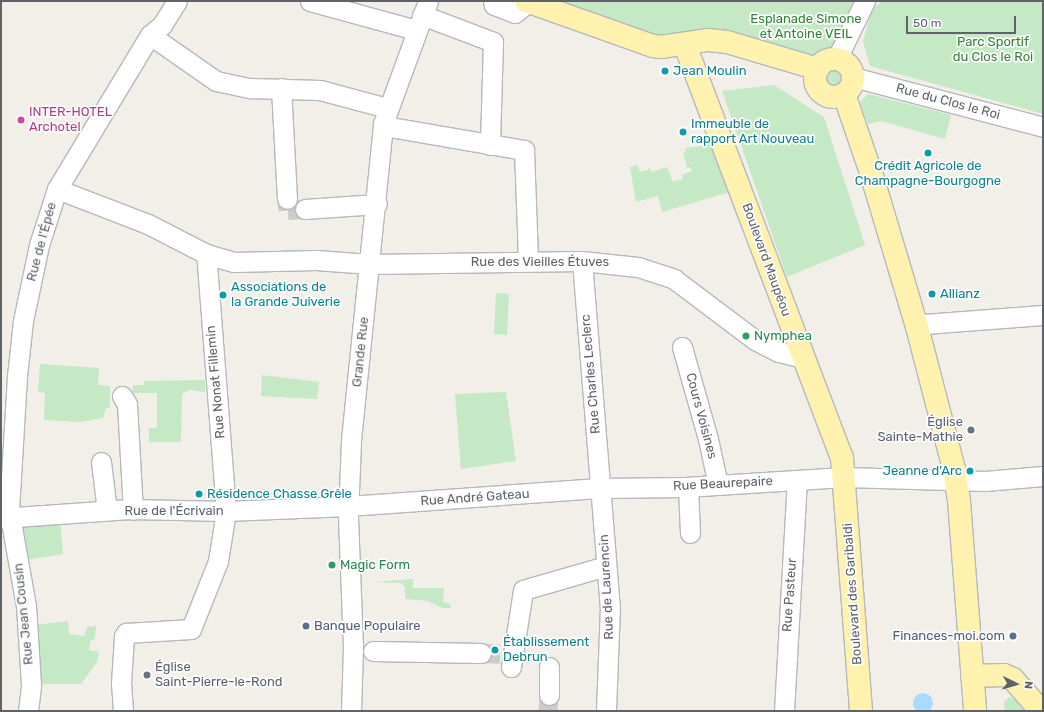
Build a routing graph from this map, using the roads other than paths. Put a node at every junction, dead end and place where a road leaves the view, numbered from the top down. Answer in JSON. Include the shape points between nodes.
{"nodes":[{"id":1,"x":177,"y":1,"type":"edge"},
{"id":2,"x":310,"y":1,"type":"edge"},
{"id":3,"x":493,"y":1,"type":"edge"},
{"id":4,"x":527,"y":1,"type":"edge"},
{"id":5,"x":865,"y":1,"type":"edge"},
{"id":6,"x":422,"y":15,"type":"edge"},
{"id":7,"x":150,"y":35,"type":"junction"},
{"id":8,"x":685,"y":44,"type":"junction"},
{"id":9,"x":818,"y":69,"type":"junction"},
{"id":10,"x":846,"y":77,"type":"junction"},
{"id":11,"x":281,"y":88,"type":"junction"},
{"id":12,"x":385,"y":116,"type":"junction"},
{"id":13,"x":1043,"y":127,"type":"edge"},
{"id":14,"x":490,"y":145,"type":"junction"},
{"id":15,"x":57,"y":189,"type":"junction"},
{"id":16,"x":287,"y":199,"type":"tunnel mouth"},
{"id":17,"x":377,"y":204,"type":"junction"},
{"id":18,"x":304,"y":209,"type":"tunnel mouth"},
{"id":19,"x":206,"y":254,"type":"junction"},
{"id":20,"x":528,"y":260,"type":"junction"},
{"id":21,"x":582,"y":261,"type":"junction"},
{"id":22,"x":370,"y":264,"type":"junction"},
{"id":23,"x":1043,"y":315,"type":"edge"},
{"id":24,"x":917,"y":327,"type":"junction"},
{"id":25,"x":682,"y":348,"type":"dead end"},
{"id":26,"x":803,"y":358,"type":"junction"},
{"id":27,"x":122,"y":396,"type":"dead end"},
{"id":28,"x":101,"y":462,"type":"dead end"},
{"id":29,"x":1043,"y":476,"type":"edge"},
{"id":30,"x":844,"y":477,"type":"junction"},
{"id":31,"x":798,"y":480,"type":"junction"},
{"id":32,"x":718,"y":485,"type":"junction"},
{"id":33,"x":688,"y":487,"type":"junction"},
{"id":34,"x":602,"y":488,"type":"junction"},
{"id":35,"x":957,"y":490,"type":"junction"},
{"id":36,"x":348,"y":506,"type":"junction"},
{"id":37,"x":133,"y":510,"type":"junction"},
{"id":38,"x":107,"y":511,"type":"junction"},
{"id":39,"x":226,"y":511,"type":"junction"},
{"id":40,"x":6,"y":517,"type":"edge"},
{"id":41,"x":690,"y":534,"type":"dead end"},
{"id":42,"x":606,"y":566,"type":"junction"},
{"id":43,"x":362,"y":650,"type":"junction"},
{"id":44,"x":481,"y":653,"type":"tunnel mouth"},
{"id":45,"x":511,"y":659,"type":"dead end"},
{"id":46,"x":549,"y":668,"type":"dead end"},
{"id":47,"x":972,"y":676,"type":"junction"},
{"id":48,"x":549,"y":695,"type":"tunnel mouth"},
{"id":49,"x":28,"y":711,"type":"edge"},
{"id":50,"x":123,"y":711,"type":"edge"},
{"id":51,"x":351,"y":711,"type":"edge"},
{"id":52,"x":606,"y":711,"type":"edge"},
{"id":53,"x":784,"y":711,"type":"edge"},
{"id":54,"x":861,"y":711,"type":"edge"},
{"id":55,"x":975,"y":711,"type":"edge"},
{"id":56,"x":1041,"y":711,"type":"edge"}],
"edges":[{"from":1,"to":7,"type":"street","name":"Rue de l'Épée","via":[[162,25]]},
{"from":2,"to":6,"type":"street"},
{"from":3,"to":4,"type":"street","via":[[494,5],[515,13]]},
{"from":4,"to":8,"type":"main road","via":[[654,46]]},
{"from":5,"to":10,"type":"street","via":[[841,50]]},
{"from":6,"to":12,"type":"street","name":"Grande Rue"},
{"from":6,"to":14,"type":"street","via":[[493,42]]},
{"from":7,"to":11,"type":"street","via":[[216,81],[250,88]]},
{"from":7,"to":15,"type":"street","name":"Rue de l'Épée","via":[[97,128]]},
{"from":8,"to":9,"type":"main road","via":[[708,40],[727,42]]},
{"from":8,"to":26,"type":"main road","name":"Boulevard Maupéou"},
{"from":9,"to":10,"type":"main road","via":[[825,61]]},
{"from":9,"to":10,"type":"main road","via":[[816,80],[821,92],[832,97]]},
{"from":10,"to":13,"type":"street","name":"Rue du Clos le Roi"},
{"from":10,"to":24,"type":"main road"},
{"from":11,"to":12,"type":"street","via":[[320,90]]},
{"from":11,"to":16,"type":"street"},
{"from":12,"to":14,"type":"street","via":[[390,127]]},
{"from":12,"to":17,"type":"street","name":"Grande Rue"},
{"from":14,"to":20,"type":"street","via":[[524,150]]},
{"from":15,"to":19,"type":"street","name":"Rue des Vieilles Étuves","via":[[148,224]]},
{"from":15,"to":40,"type":"street","name":"Rue de l'Épée","via":[[38,245],[23,321],[9,511]]},
{"from":17,"to":18,"type":"street"},
{"from":17,"to":22,"type":"street","name":"Grande Rue"},
{"from":19,"to":22,"type":"street","name":"Rue des Vieilles Étuves","via":[[234,262],[316,260]]},
{"from":19,"to":39,"type":"street","name":"Rue Nonat Fillemin"},
{"from":20,"to":21,"type":"street","name":"Rue des Vieilles Étuves"},
{"from":20,"to":22,"type":"street","name":"Rue des Vieilles Étuves"},
{"from":21,"to":26,"type":"street","name":"Rue des Vieilles Étuves","via":[[638,266],[674,279],[755,340],[779,352]]},
{"from":21,"to":34,"type":"street","name":"Rue Charles Leclerc"},
{"from":22,"to":36,"type":"street","name":"Grande Rue","via":[[351,440]]},
{"from":23,"to":24,"type":"street","via":[[924,324]]},
{"from":24,"to":35,"type":"main road"},
{"from":25,"to":32,"type":"street","name":"Cours Voisines","via":[[708,439]]},
{"from":26,"to":30,"type":"main road","name":"Boulevard Maupéou","via":[[842,458]]},
{"from":27,"to":37,"type":"street","via":[[126,404]]},
{"from":28,"to":38,"type":"street"},
{"from":29,"to":35,"type":"street","name":"Rue Beaurepaire","via":[[985,481]]},
{"from":30,"to":31,"type":"street","name":"Rue Beaurepaire"},
{"from":30,"to":35,"type":"street","name":"Rue Beaurepaire"},
{"from":30,"to":54,"type":"main road","name":"Boulevard des Garibaldi"},
{"from":31,"to":32,"type":"street","name":"Rue Beaurepaire"},
{"from":31,"to":53,"type":"street","name":"Rue Pasteur","via":[[783,624]]},
{"from":32,"to":33,"type":"street","name":"Rue Beaurepaire"},
{"from":33,"to":34,"type":"street","name":"Rue Beaurepaire"},
{"from":33,"to":41,"type":"street"},
{"from":34,"to":36,"type":"street","name":"Rue André Gateau"},
{"from":34,"to":42,"type":"street","name":"Rue de Laurencin"},
{"from":35,"to":47,"type":"main road"},
{"from":36,"to":39,"type":"street","name":"Rue de l'Écrivain"},
{"from":36,"to":43,"type":"street","name":"Grande Rue"},
{"from":37,"to":38,"type":"street","name":"Rue de l'Écrivain"},
{"from":37,"to":39,"type":"street","name":"Rue de l'Écrivain"},
{"from":38,"to":40,"type":"street","name":"Rue de l'Écrivain"},
{"from":39,"to":50,"type":"street","name":"Rue Nonat Fillemin","via":[[218,562],[191,629],[126,633],[124,636],[121,683]]},
{"from":40,"to":49,"type":"street","name":"Rue Jean Cousin","via":[[28,628],[31,685]]},
{"from":42,"to":45,"type":"street","via":[[523,590]]},
{"from":42,"to":52,"type":"street","name":"Rue de Laurencin","via":[[610,606]]},
{"from":43,"to":44,"type":"street"},
{"from":43,"to":51,"type":"street","name":"Grande Rue"},
{"from":46,"to":48,"type":"street"},
{"from":47,"to":55,"type":"main road"},
{"from":47,"to":56,"type":"main road","via":[[997,674],[1013,679]]}]}
